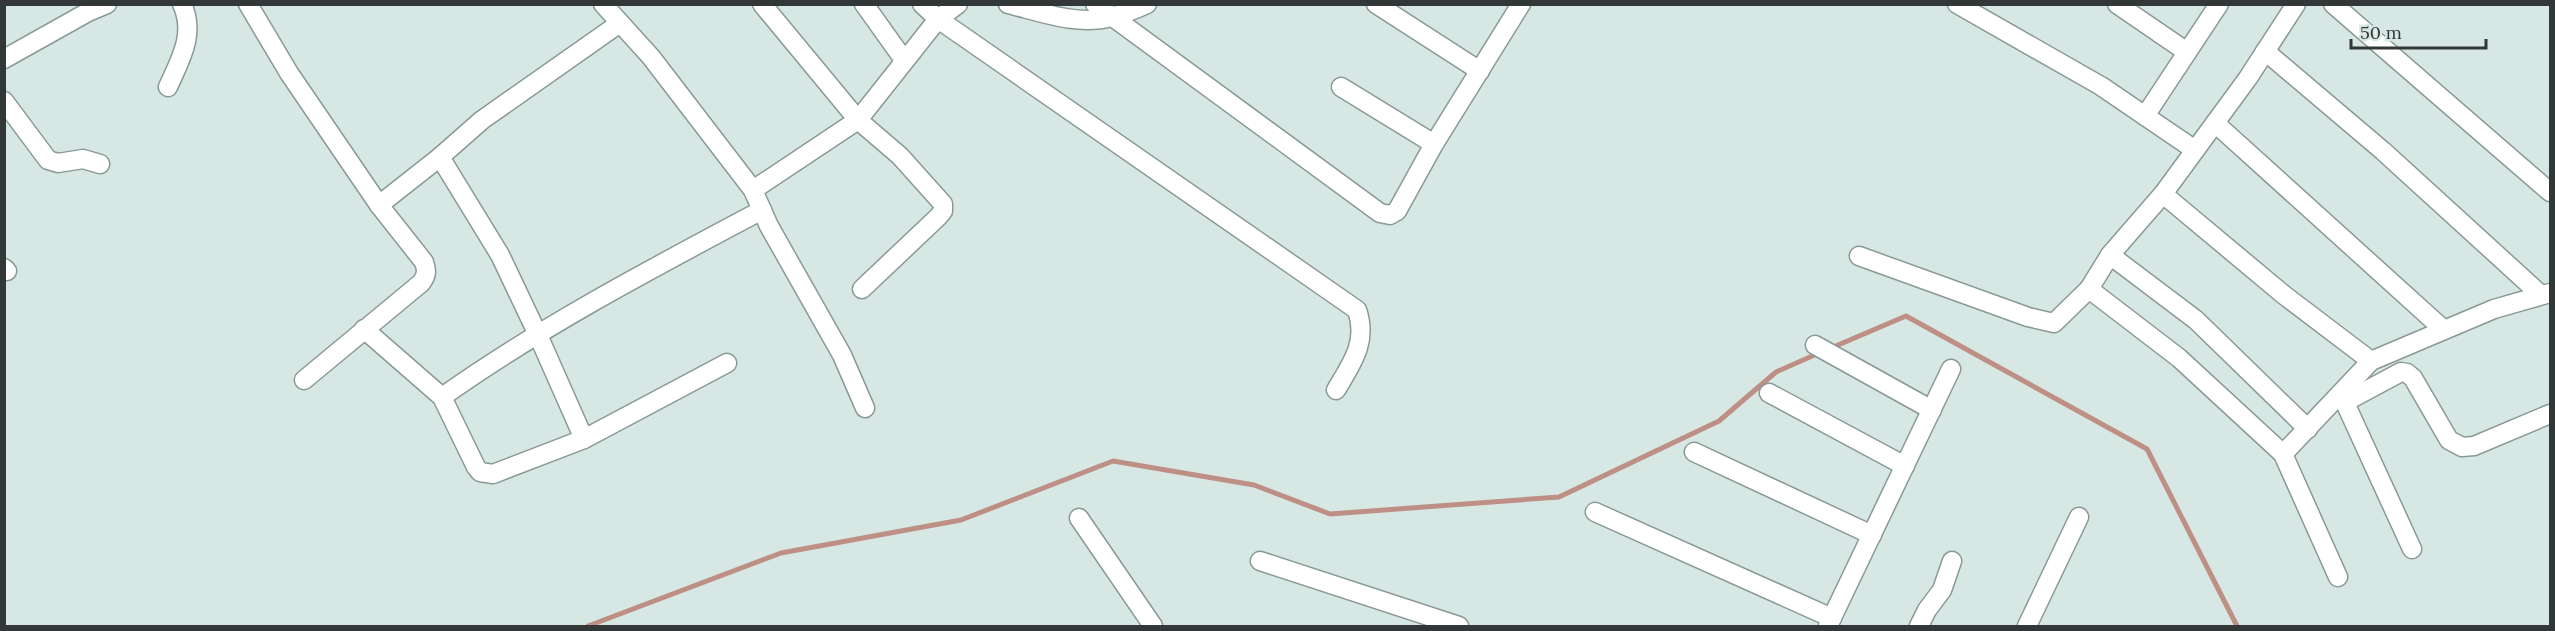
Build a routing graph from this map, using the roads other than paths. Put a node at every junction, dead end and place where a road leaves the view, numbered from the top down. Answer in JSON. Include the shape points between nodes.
{"nodes":[{"id":1,"x":107,"y":4,"type":"edge"},
{"id":2,"x":182,"y":4,"type":"edge"},
{"id":3,"x":248,"y":4,"type":"edge"},
{"id":4,"x":603,"y":4,"type":"edge"},
{"id":5,"x":762,"y":4,"type":"edge"},
{"id":6,"x":864,"y":4,"type":"edge"},
{"id":7,"x":922,"y":4,"type":"edge"},
{"id":8,"x":958,"y":4,"type":"edge"},
{"id":9,"x":1008,"y":4,"type":"edge"},
{"id":10,"x":1095,"y":4,"type":"edge"},
{"id":11,"x":1147,"y":4,"type":"edge"},
{"id":12,"x":1376,"y":4,"type":"edge"},
{"id":13,"x":1521,"y":4,"type":"edge"},
{"id":14,"x":1957,"y":4,"type":"edge"},
{"id":15,"x":2116,"y":4,"type":"edge"},
{"id":16,"x":2219,"y":4,"type":"edge"},
{"id":17,"x":2296,"y":4,"type":"edge"},
{"id":18,"x":2333,"y":4,"type":"edge"},
{"id":19,"x":1111,"y":17,"type":"junction"},
{"id":20,"x":938,"y":19,"type":"junction"},
{"id":21,"x":620,"y":23,"type":"junction"},
{"id":22,"x":2265,"y":51,"type":"junction"},
{"id":23,"x":2187,"y":52,"type":"junction"},
{"id":24,"x":4,"y":59,"type":"edge"},
{"id":25,"x":904,"y":60,"type":"junction"},
{"id":26,"x":1480,"y":71,"type":"junction"},
{"id":27,"x":168,"y":87,"type":"dead end"},
{"id":28,"x":1341,"y":87,"type":"dead end"},
{"id":29,"x":4,"y":101,"type":"edge"},
{"id":30,"x":2145,"y":116,"type":"junction"},
{"id":31,"x":858,"y":120,"type":"junction"},
{"id":32,"x":2215,"y":123,"type":"junction"},
{"id":33,"x":1434,"y":144,"type":"junction"},
{"id":34,"x":2195,"y":150,"type":"junction"},
{"id":35,"x":440,"y":157,"type":"junction"},
{"id":36,"x":100,"y":164,"type":"dead end"},
{"id":37,"x":753,"y":190,"type":"junction"},
{"id":38,"x":2550,"y":192,"type":"edge"},
{"id":39,"x":2163,"y":194,"type":"junction"},
{"id":40,"x":378,"y":205,"type":"junction"},
{"id":41,"x":762,"y":210,"type":"junction"},
{"id":42,"x":2110,"y":255,"type":"junction"},
{"id":43,"x":1859,"y":256,"type":"dead end"},
{"id":44,"x":862,"y":289,"type":"dead end"},
{"id":45,"x":2089,"y":289,"type":"junction"},
{"id":46,"x":2546,"y":294,"type":"edge"},
{"id":47,"x":364,"y":329,"type":"junction"},
{"id":48,"x":2444,"y":330,"type":"junction"},
{"id":49,"x":538,"y":335,"type":"junction"},
{"id":50,"x":1815,"y":345,"type":"dead end"},
{"id":51,"x":2371,"y":361,"type":"junction"},
{"id":52,"x":727,"y":363,"type":"dead end"},
{"id":53,"x":1951,"y":369,"type":"dead end"},
{"id":54,"x":304,"y":380,"type":"dead end"},
{"id":55,"x":1336,"y":390,"type":"dead end"},
{"id":56,"x":1770,"y":393,"type":"dead end"},
{"id":57,"x":441,"y":397,"type":"junction"},
{"id":58,"x":2343,"y":398,"type":"junction"},
{"id":59,"x":865,"y":408,"type":"dead end"},
{"id":60,"x":1932,"y":410,"type":"junction"},
{"id":61,"x":2550,"y":414,"type":"edge"},
{"id":62,"x":2308,"y":429,"type":"junction"},
{"id":63,"x":584,"y":439,"type":"junction"},
{"id":64,"x":1694,"y":452,"type":"dead end"},
{"id":65,"x":2283,"y":454,"type":"junction"},
{"id":66,"x":1905,"y":466,"type":"junction"},
{"id":67,"x":1595,"y":512,"type":"dead end"},
{"id":68,"x":2079,"y":517,"type":"dead end"},
{"id":69,"x":1079,"y":518,"type":"dead end"},
{"id":70,"x":1872,"y":535,"type":"junction"},
{"id":71,"x":2412,"y":549,"type":"dead end"},
{"id":72,"x":1260,"y":561,"type":"dead end"},
{"id":73,"x":1952,"y":561,"type":"dead end"},
{"id":74,"x":2338,"y":577,"type":"dead end"},
{"id":75,"x":1830,"y":622,"type":"edge"},
{"id":76,"x":1153,"y":627,"type":"edge"},
{"id":77,"x":1459,"y":627,"type":"edge"},
{"id":78,"x":1919,"y":627,"type":"edge"},
{"id":79,"x":2027,"y":627,"type":"edge"}],
"edges":[{"from":1,"to":24,"type":"street"},
{"from":2,"to":27,"type":"street","via":[[187,16],[186,46]]},
{"from":3,"to":40,"type":"street","via":[[289,73]]},
{"from":4,"to":21,"type":"street"},
{"from":5,"to":31,"type":"street"},
{"from":6,"to":25,"type":"street"},
{"from":7,"to":20,"type":"street"},
{"from":8,"to":20,"type":"street"},
{"from":9,"to":19,"type":"street","via":[[1071,19]]},
{"from":10,"to":19,"type":"street"},
{"from":11,"to":19,"type":"street"},
{"from":12,"to":26,"type":"street"},
{"from":13,"to":26,"type":"street"},
{"from":14,"to":30,"type":"street","via":[[2101,86]]},
{"from":15,"to":23,"type":"street"},
{"from":16,"to":23,"type":"street"},
{"from":17,"to":22,"type":"street"},
{"from":18,"to":38,"type":"street"},
{"from":19,"to":33,"type":"street","via":[[1380,213],[1397,211]]},
{"from":20,"to":25,"type":"street"},
{"from":20,"to":55,"type":"street","via":[[1357,310],[1362,325],[1360,340]]},
{"from":21,"to":35,"type":"street","via":[[482,120]]},
{"from":21,"to":37,"type":"street","via":[[651,57]]},
{"from":22,"to":32,"type":"street"},
{"from":22,"to":46,"type":"street"},
{"from":23,"to":30,"type":"street"},
{"from":25,"to":31,"type":"street"},
{"from":26,"to":33,"type":"street"},
{"from":28,"to":33,"type":"street"},
{"from":29,"to":36,"type":"street","via":[[48,160],[58,163],[82,159]]},
{"from":30,"to":34,"type":"street"},
{"from":31,"to":37,"type":"street"},
{"from":31,"to":44,"type":"street","via":[[900,156],[943,204],[938,217]]},
{"from":32,"to":34,"type":"street"},
{"from":32,"to":48,"type":"street"},
{"from":34,"to":39,"type":"street"},
{"from":35,"to":40,"type":"street"},
{"from":35,"to":49,"type":"street","via":[[500,255]]},
{"from":37,"to":41,"type":"street"},
{"from":39,"to":42,"type":"street"},
{"from":39,"to":51,"type":"street","via":[[2284,296]]},
{"from":40,"to":47,"type":"street","via":[[424,262],[426,277]]},
{"from":41,"to":49,"type":"street","via":[[668,259]]},
{"from":41,"to":59,"type":"street","via":[[823,318]]},
{"from":42,"to":45,"type":"street"},
{"from":42,"to":62,"type":"street","via":[[2196,320]]},
{"from":43,"to":45,"type":"street","via":[[2054,323]]},
{"from":45,"to":65,"type":"street","via":[[2179,358]]},
{"from":46,"to":48,"type":"street","via":[[2494,309]]},
{"from":47,"to":54,"type":"street"},
{"from":47,"to":57,"type":"street"},
{"from":48,"to":51,"type":"street"},
{"from":49,"to":57,"type":"street"},
{"from":49,"to":63,"type":"street"},
{"from":50,"to":60,"type":"street"},
{"from":51,"to":58,"type":"street"},
{"from":52,"to":63,"type":"street"},
{"from":53,"to":60,"type":"street"},
{"from":56,"to":66,"type":"street"},
{"from":57,"to":63,"type":"street","via":[[476,467],[486,474]]},
{"from":58,"to":61,"type":"street","via":[[2401,372],[2407,373],[2449,440],[2462,447],[2474,446]]},
{"from":58,"to":62,"type":"street"},
{"from":58,"to":71,"type":"street"},
{"from":60,"to":66,"type":"street"},
{"from":62,"to":65,"type":"street"},
{"from":64,"to":70,"type":"street"},
{"from":65,"to":74,"type":"street"},
{"from":66,"to":70,"type":"street"},
{"from":67,"to":75,"type":"street"},
{"from":68,"to":79,"type":"street"},
{"from":69,"to":76,"type":"street"},
{"from":70,"to":75,"type":"street"},
{"from":72,"to":77,"type":"street"},
{"from":73,"to":78,"type":"street","via":[[1941,590]]}]}
